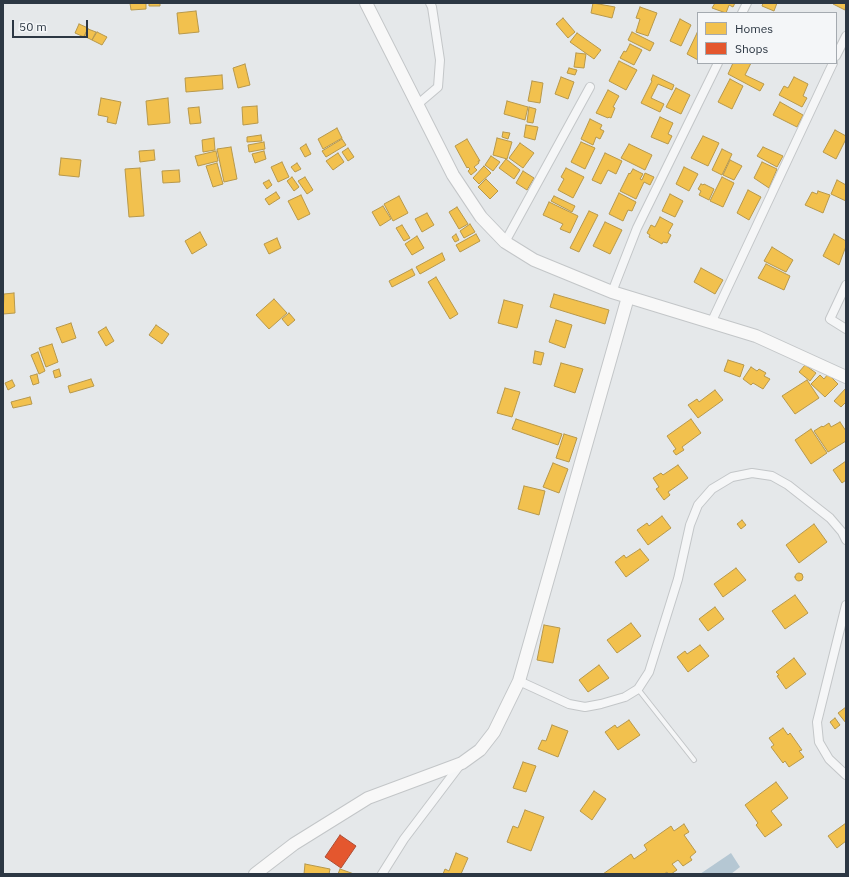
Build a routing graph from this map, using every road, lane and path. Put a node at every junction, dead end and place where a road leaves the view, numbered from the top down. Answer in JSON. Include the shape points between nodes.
{"nodes":[{"id":1,"x":366,"y":3,"type":"edge"},
{"id":2,"x":430,"y":3,"type":"edge"},
{"id":3,"x":747,"y":3,"type":"edge"},
{"id":4,"x":742,"y":12,"type":"edge"},
{"id":5,"x":846,"y":36,"type":"edge"},
{"id":6,"x":837,"y":54,"type":"edge"},
{"id":7,"x":718,"y":64,"type":"edge"},
{"id":8,"x":833,"y":64,"type":"edge"},
{"id":9,"x":590,"y":87,"type":"dead end"},
{"id":10,"x":418,"y":104,"type":"junction"},
{"id":11,"x":505,"y":242,"type":"junction"},
{"id":12,"x":846,"y":284,"type":"edge"},
{"id":13,"x":612,"y":292,"type":"junction"},
{"id":14,"x":628,"y":297,"type":"junction"},
{"id":15,"x":710,"y":323,"type":"junction"},
{"id":16,"x":846,"y":329,"type":"edge"},
{"id":17,"x":846,"y":377,"type":"edge"},
{"id":18,"x":846,"y":540,"type":"edge"},
{"id":19,"x":846,"y":605,"type":"edge"},
{"id":20,"x":519,"y":681,"type":"junction"},
{"id":21,"x":638,"y":689,"type":"junction"},
{"id":22,"x":694,"y":760,"type":"dead end"},
{"id":23,"x":462,"y":763,"type":"junction"},
{"id":24,"x":846,"y":775,"type":"edge"},
{"id":25,"x":255,"y":874,"type":"edge"},
{"id":26,"x":382,"y":874,"type":"edge"}],
"edges":[{"from":1,"to":10,"type":"main road"},
{"from":2,"to":10,"type":"street","via":[[440,60],[438,87]]},
{"from":3,"to":4,"type":"street"},
{"from":5,"to":6,"type":"street"},
{"from":7,"to":13,"type":"street","via":[[637,228]]},
{"from":8,"to":15,"type":"street"},
{"from":9,"to":11,"type":"street"},
{"from":10,"to":11,"type":"main road","via":[[453,175],[481,217]]},
{"from":11,"to":13,"type":"main road","via":[[534,260]]},
{"from":12,"to":16,"type":"street","via":[[830,319]]},
{"from":13,"to":14,"type":"main road"},
{"from":14,"to":15,"type":"main road"},
{"from":14,"to":20,"type":"main road"},
{"from":15,"to":17,"type":"main road","via":[[756,336]]},
{"from":18,"to":21,"type":"street","via":[[830,518],[788,485],[772,476],[752,473],[732,477],[712,489],[698,505],[690,524],[678,579],[650,672]]},
{"from":19,"to":24,"type":"street","via":[[817,722],[819,742],[829,759]]},
{"from":20,"to":21,"type":"street","via":[[569,704],[584,707],[625,697]]},
{"from":20,"to":23,"type":"main road","via":[[494,732],[480,750]]},
{"from":21,"to":22,"type":"lane"},
{"from":23,"to":25,"type":"main road","via":[[368,798],[294,844]]},
{"from":23,"to":26,"type":"street","via":[[404,839]]}]}
